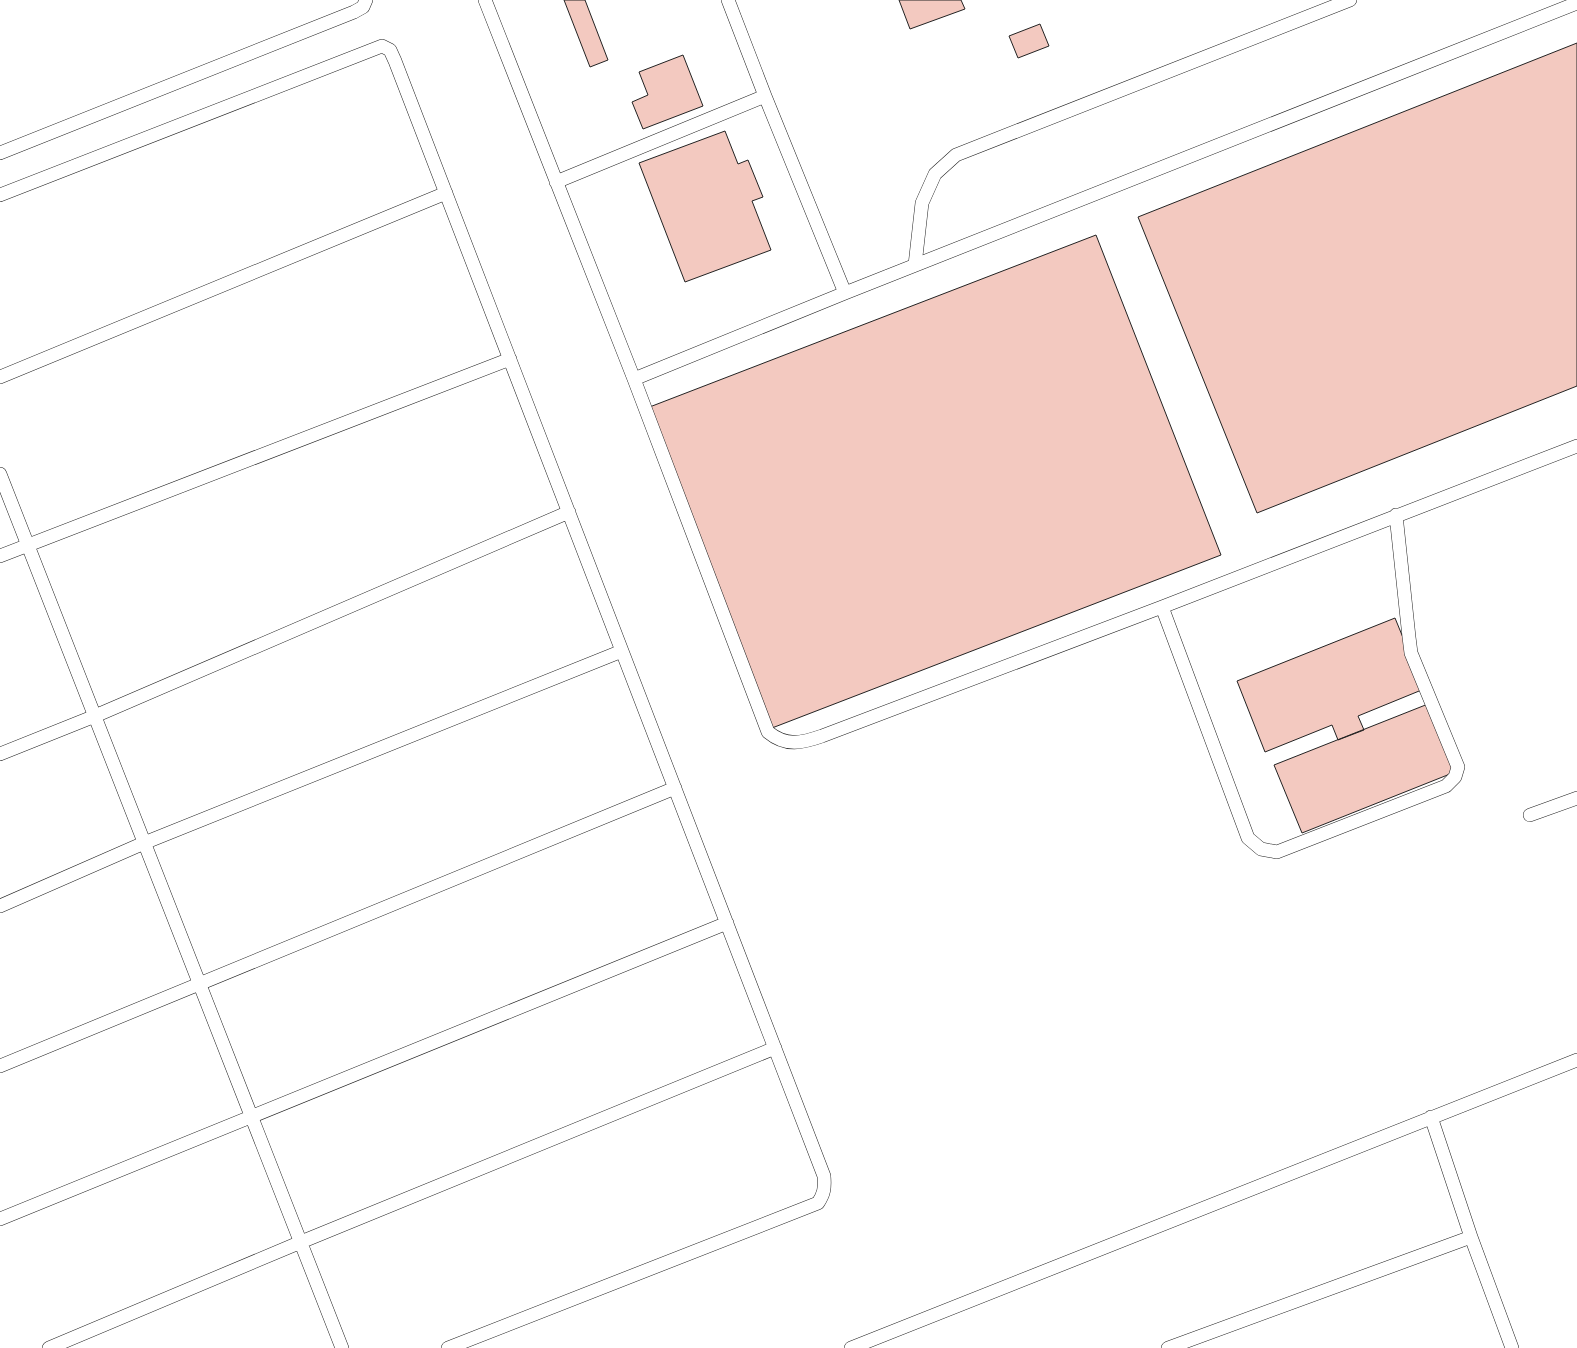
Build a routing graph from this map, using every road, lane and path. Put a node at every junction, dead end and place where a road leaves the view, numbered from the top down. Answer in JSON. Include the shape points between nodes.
{"nodes":[{"id":1,"x":366,"y":0,"type":"edge"},
{"id":2,"x":485,"y":0,"type":"edge"},
{"id":3,"x":728,"y":0,"type":"edge"},
{"id":4,"x":1350,"y":0,"type":"edge"},
{"id":5,"x":1577,"y":3,"type":"edge"},
{"id":6,"x":765,"y":96,"type":"junction"},
{"id":7,"x":0,"y":153,"type":"edge"},
{"id":8,"x":556,"y":182,"type":"junction"},
{"id":9,"x":446,"y":194,"type":"junction"},
{"id":10,"x":0,"y":195,"type":"edge"},
{"id":11,"x":916,"y":265,"type":"junction"},
{"id":12,"x":845,"y":293,"type":"junction"},
{"id":13,"x":510,"y":359,"type":"junction"},
{"id":14,"x":0,"y":377,"type":"edge"},
{"id":15,"x":634,"y":379,"type":"junction"},
{"id":16,"x":1577,"y":446,"type":"edge"},
{"id":17,"x":0,"y":474,"type":"edge"},
{"id":18,"x":569,"y":512,"type":"junction"},
{"id":19,"x":1396,"y":515,"type":"junction"},
{"id":20,"x":28,"y":545,"type":"junction"},
{"id":21,"x":0,"y":556,"type":"edge"},
{"id":22,"x":1162,"y":607,"type":"junction"},
{"id":23,"x":622,"y":651,"type":"junction"},
{"id":24,"x":95,"y":716,"type":"junction"},
{"id":25,"x":0,"y":754,"type":"edge"},
{"id":26,"x":675,"y":788,"type":"junction"},
{"id":27,"x":1577,"y":798,"type":"edge"},
{"id":28,"x":1530,"y":815,"type":"dead end"},
{"id":29,"x":144,"y":843,"type":"junction"},
{"id":30,"x":0,"y":906,"type":"edge"},
{"id":31,"x":727,"y":924,"type":"junction"},
{"id":32,"x":200,"y":984,"type":"junction"},
{"id":33,"x":775,"y":1048,"type":"junction"},
{"id":34,"x":1577,"y":1060,"type":"edge"},
{"id":35,"x":0,"y":1066,"type":"edge"},
{"id":36,"x":251,"y":1116,"type":"junction"},
{"id":37,"x":1432,"y":1117,"type":"junction"},
{"id":38,"x":0,"y":1219,"type":"edge"},
{"id":39,"x":1471,"y":1237,"type":"junction"},
{"id":40,"x":301,"y":1242,"type":"junction"},
{"id":41,"x":49,"y":1348,"type":"edge"},
{"id":42,"x":342,"y":1348,"type":"edge"},
{"id":43,"x":448,"y":1348,"type":"edge"},
{"id":44,"x":852,"y":1348,"type":"edge"},
{"id":45,"x":1168,"y":1348,"type":"edge"},
{"id":46,"x":1512,"y":1348,"type":"edge"}],
"edges":[{"from":1,"to":7,"type":"lane","via":[[363,7],[354,12]]},
{"from":2,"to":8,"type":"lane"},
{"from":3,"to":6,"type":"lane"},
{"from":4,"to":11,"type":"lane","via":[[956,155],[935,174],[922,203]]},
{"from":5,"to":11,"type":"lane"},
{"from":6,"to":8,"type":"lane"},
{"from":6,"to":12,"type":"lane"},
{"from":8,"to":15,"type":"lane"},
{"from":9,"to":10,"type":"lane","via":[[395,61],[390,50],[382,46]]},
{"from":9,"to":13,"type":"lane"},
{"from":9,"to":14,"type":"lane"},
{"from":11,"to":12,"type":"lane"},
{"from":12,"to":15,"type":"lane"},
{"from":13,"to":18,"type":"lane"},
{"from":13,"to":20,"type":"lane"},
{"from":15,"to":22,"type":"lane","via":[[768,732],[776,738],[803,742]]},
{"from":16,"to":19,"type":"lane"},
{"from":17,"to":20,"type":"lane"},
{"from":18,"to":23,"type":"lane"},
{"from":18,"to":24,"type":"lane"},
{"from":19,"to":22,"type":"lane"},
{"from":19,"to":22,"type":"lane","via":[[1411,653],[1458,767],[1455,777],[1446,786],[1277,852],[1261,849],[1248,838]]},
{"from":20,"to":21,"type":"lane"},
{"from":20,"to":24,"type":"lane"},
{"from":23,"to":26,"type":"lane"},
{"from":23,"to":29,"type":"lane"},
{"from":24,"to":25,"type":"lane"},
{"from":24,"to":29,"type":"lane"},
{"from":26,"to":31,"type":"lane"},
{"from":26,"to":32,"type":"lane"},
{"from":27,"to":28,"type":"lane"},
{"from":29,"to":30,"type":"lane"},
{"from":29,"to":32,"type":"lane"},
{"from":31,"to":33,"type":"lane"},
{"from":31,"to":36,"type":"lane"},
{"from":32,"to":35,"type":"lane"},
{"from":32,"to":36,"type":"lane"},
{"from":33,"to":40,"type":"lane"},
{"from":33,"to":43,"type":"lane","via":[[824,1176],[823,1196],[818,1203]]},
{"from":34,"to":37,"type":"lane"},
{"from":36,"to":38,"type":"lane"},
{"from":36,"to":40,"type":"lane"},
{"from":37,"to":39,"type":"lane"},
{"from":37,"to":44,"type":"lane"},
{"from":39,"to":45,"type":"lane"},
{"from":39,"to":46,"type":"lane"},
{"from":40,"to":41,"type":"lane"},
{"from":40,"to":42,"type":"lane"}]}
